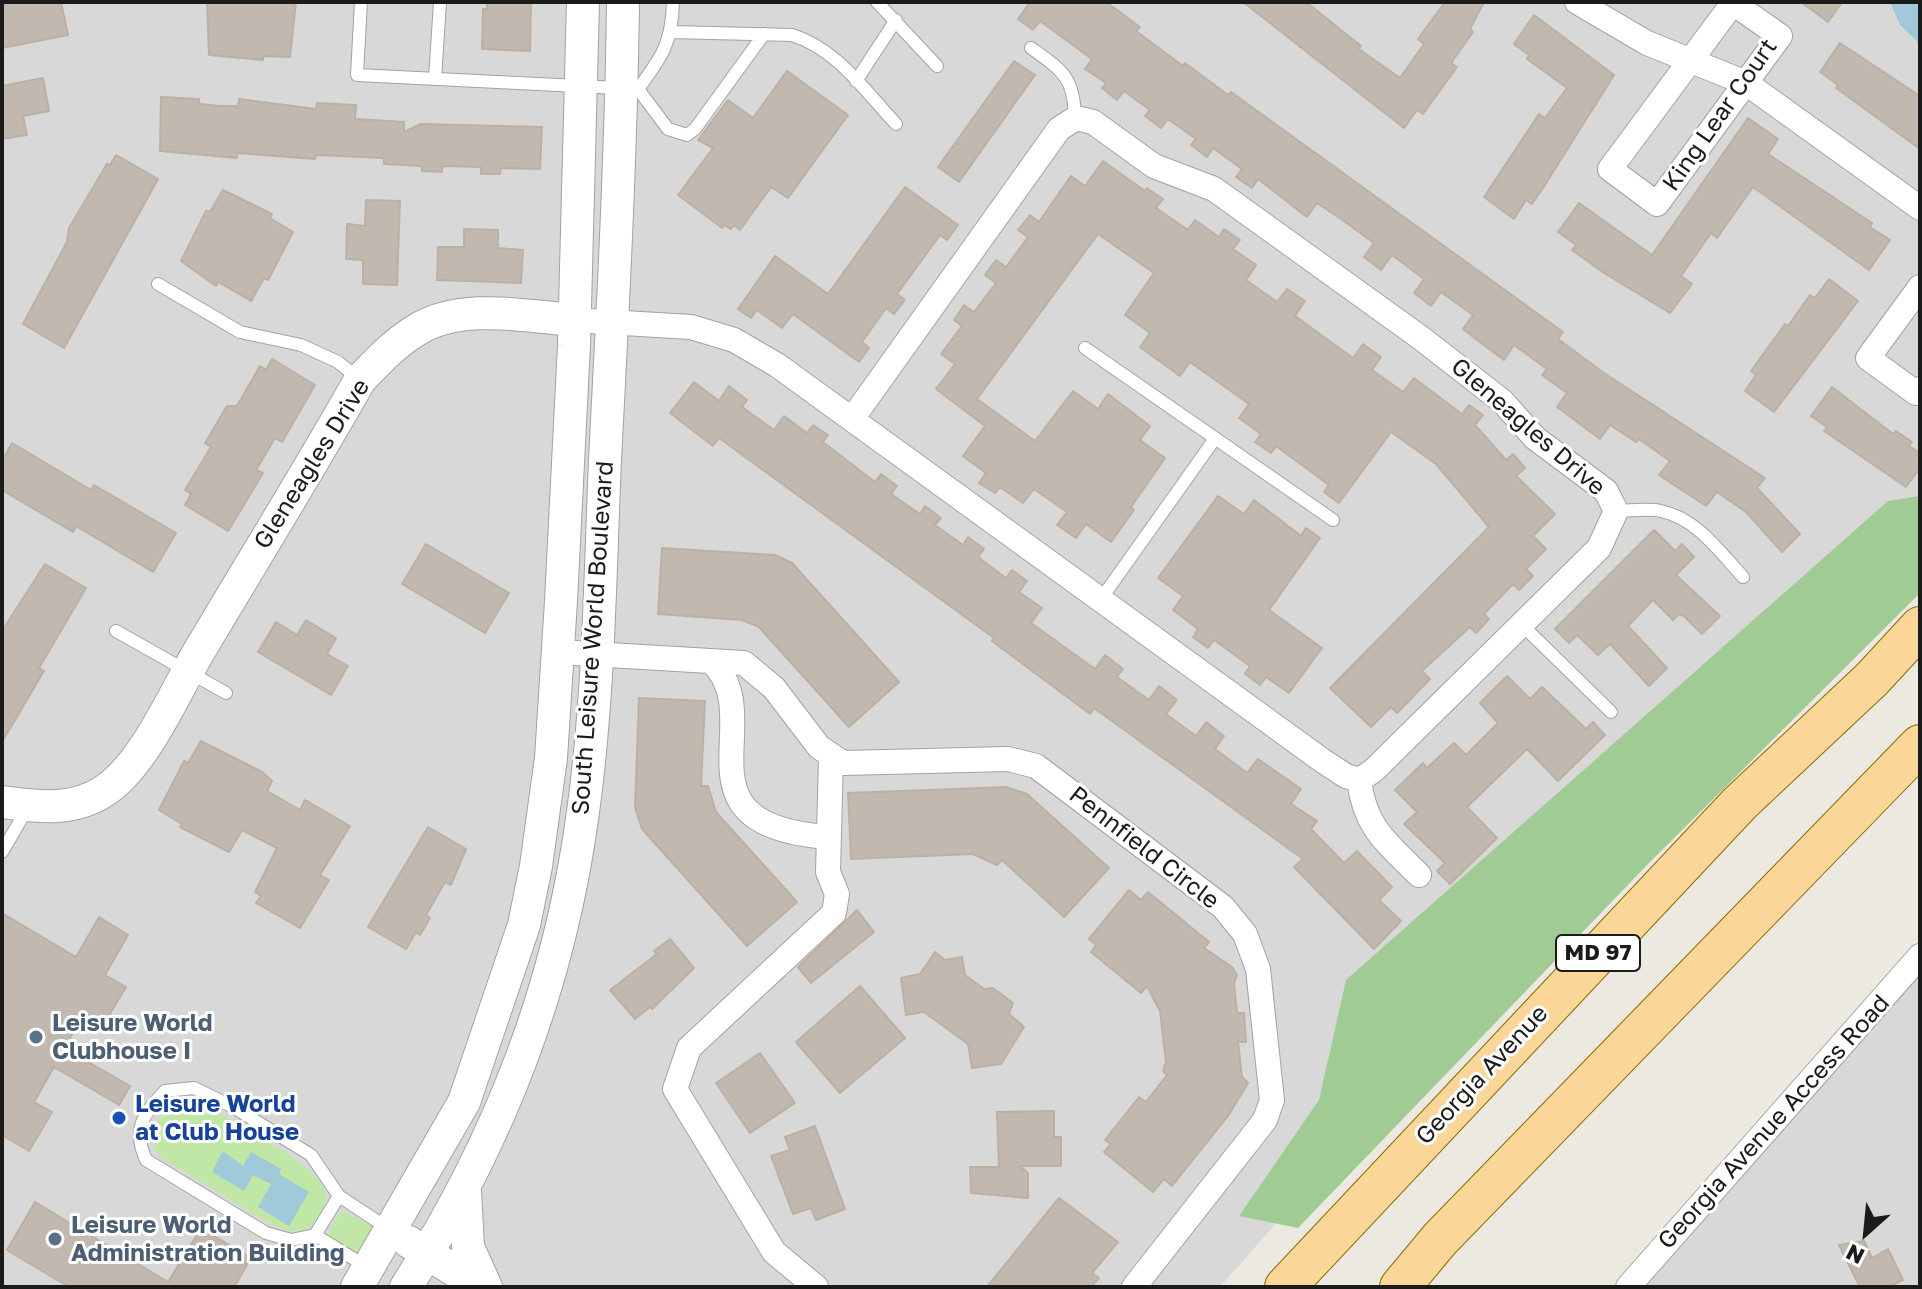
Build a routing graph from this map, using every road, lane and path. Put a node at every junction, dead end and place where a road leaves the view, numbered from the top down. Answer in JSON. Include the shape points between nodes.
{"nodes":[{"id":1,"x":361,"y":2,"type":"edge"},
{"id":2,"x":440,"y":2,"type":"edge"},
{"id":3,"x":583,"y":2,"type":"edge"},
{"id":4,"x":623,"y":2,"type":"edge"},
{"id":5,"x":673,"y":2,"type":"edge"},
{"id":6,"x":877,"y":2,"type":"edge"},
{"id":7,"x":1577,"y":2,"type":"edge"},
{"id":8,"x":896,"y":20,"type":"junction"},
{"id":9,"x":672,"y":32,"type":"junction"},
{"id":10,"x":764,"y":34,"type":"junction"},
{"id":11,"x":1031,"y":48,"type":"dead end"},
{"id":12,"x":1690,"y":60,"type":"junction"},
{"id":13,"x":937,"y":66,"type":"dead end"},
{"id":14,"x":435,"y":79,"type":"junction"},
{"id":15,"x":856,"y":81,"type":"junction"},
{"id":16,"x":1746,"y":83,"type":"junction"},
{"id":17,"x":581,"y":86,"type":"junction"},
{"id":18,"x":630,"y":88,"type":"junction"},
{"id":19,"x":1075,"y":118,"type":"junction"},
{"id":20,"x":896,"y":124,"type":"dead end"},
{"id":21,"x":1920,"y":208,"type":"edge"},
{"id":22,"x":158,"y":284,"type":"dead end"},
{"id":23,"x":1920,"y":287,"type":"edge"},
{"id":24,"x":573,"y":320,"type":"junction"},
{"id":25,"x":612,"y":322,"type":"junction"},
{"id":26,"x":1085,"y":348,"type":"dead end"},
{"id":27,"x":360,"y":380,"type":"junction"},
{"id":28,"x":1920,"y":389,"type":"edge"},
{"id":29,"x":852,"y":419,"type":"junction"},
{"id":30,"x":1214,"y":440,"type":"junction"},
{"id":31,"x":1616,"y":511,"type":"junction"},
{"id":32,"x":1333,"y":520,"type":"dead end"},
{"id":33,"x":1743,"y":577,"type":"dead end"},
{"id":34,"x":1101,"y":599,"type":"junction"},
{"id":35,"x":1521,"y":624,"type":"junction"},
{"id":36,"x":1920,"y":627,"type":"edge"},
{"id":37,"x":116,"y":631,"type":"dead end"},
{"id":38,"x":558,"y":652,"type":"junction"},
{"id":39,"x":596,"y":655,"type":"junction"},
{"id":40,"x":711,"y":661,"type":"junction"},
{"id":41,"x":187,"y":671,"type":"junction"},
{"id":42,"x":226,"y":693,"type":"dead end"},
{"id":43,"x":1611,"y":712,"type":"dead end"},
{"id":44,"x":1920,"y":745,"type":"edge"},
{"id":45,"x":831,"y":757,"type":"junction"},
{"id":46,"x":1359,"y":780,"type":"junction"},
{"id":47,"x":16,"y":804,"type":"edge"},
{"id":48,"x":829,"y":837,"type":"junction"},
{"id":49,"x":2,"y":852,"type":"edge"},
{"id":50,"x":1419,"y":875,"type":"dead end"},
{"id":51,"x":1920,"y":956,"type":"edge"},
{"id":52,"x":465,"y":1189,"type":"junction"},
{"id":53,"x":339,"y":1196,"type":"junction"},
{"id":54,"x":392,"y":1231,"type":"junction"},
{"id":55,"x":315,"y":1235,"type":"junction"},
{"id":56,"x":427,"y":1254,"type":"junction"},
{"id":57,"x":363,"y":1278,"type":"edge"},
{"id":58,"x":398,"y":1287,"type":"edge"},
{"id":59,"x":406,"y":1287,"type":"edge"},
{"id":60,"x":484,"y":1287,"type":"edge"},
{"id":61,"x":816,"y":1287,"type":"edge"},
{"id":62,"x":1134,"y":1287,"type":"edge"},
{"id":63,"x":1285,"y":1287,"type":"edge"},
{"id":64,"x":1400,"y":1287,"type":"edge"},
{"id":65,"x":1628,"y":1287,"type":"edge"}],
"edges":[{"from":1,"to":14,"type":"lane","via":[[357,75]]},
{"from":2,"to":14,"type":"lane"},
{"from":3,"to":17,"type":"street","name":"South Leisure World Boulevard"},
{"from":4,"to":18,"type":"street","name":"South Leisure World Boulevard"},
{"from":5,"to":9,"type":"lane"},
{"from":6,"to":8,"type":"lane"},
{"from":7,"to":12,"type":"street","via":[[1647,43]]},
{"from":8,"to":13,"type":"lane"},
{"from":8,"to":15,"type":"lane"},
{"from":9,"to":10,"type":"lane"},
{"from":9,"to":18,"type":"lane","via":[[663,55]]},
{"from":10,"to":15,"type":"lane","via":[[810,41],[829,52]]},
{"from":10,"to":18,"type":"lane","via":[[687,135],[668,129]]},
{"from":11,"to":19,"type":"lane","via":[[1069,78]]},
{"from":12,"to":16,"type":"street"},
{"from":12,"to":16,"type":"street","name":"King Lear Court","via":[[1733,3],[1780,36]]},
{"from":12,"to":16,"type":"street","name":"King Lear Court","via":[[1610,169],[1657,204]]},
{"from":14,"to":17,"type":"lane"},
{"from":15,"to":20,"type":"lane"},
{"from":16,"to":21,"type":"street"},
{"from":17,"to":18,"type":"lane"},
{"from":17,"to":24,"type":"street","name":"South Leisure World Boulevard"},
{"from":18,"to":25,"type":"street","name":"South Leisure World Boulevard"},
{"from":19,"to":29,"type":"street","via":[[1059,129]]},
{"from":19,"to":31,"type":"street","name":"Gleneagles Drive","via":[[1093,122],[1154,166],[1214,189],[1421,338],[1502,401],[1535,438],[1606,491]]},
{"from":22,"to":27,"type":"lane","via":[[240,332],[301,345],[338,362]]},
{"from":23,"to":28,"type":"street","via":[[1868,358],[1916,393]]},
{"from":24,"to":25,"type":"street","name":"Gleneagles Drive"},
{"from":24,"to":27,"type":"street","name":"Gleneagles Drive","via":[[451,317],[418,328]]},
{"from":24,"to":38,"type":"street","name":"South Leisure World Boulevard"},
{"from":25,"to":29,"type":"street","name":"Gleneagles Drive","via":[[691,327],[734,340]]},
{"from":25,"to":39,"type":"street","name":"South Leisure World Boulevard"},
{"from":26,"to":30,"type":"lane"},
{"from":27,"to":41,"type":"street","name":"Gleneagles Drive"},
{"from":29,"to":34,"type":"street","name":"Gleneagles Drive"},
{"from":30,"to":32,"type":"lane"},
{"from":30,"to":34,"type":"lane"},
{"from":31,"to":33,"type":"lane","via":[[1660,510],[1684,520]]},
{"from":31,"to":35,"type":"street","name":"Gleneagles Drive","via":[[1599,548]]},
{"from":34,"to":46,"type":"street","name":"Gleneagles Drive","via":[[1323,761]]},
{"from":35,"to":43,"type":"lane"},
{"from":35,"to":46,"type":"street","name":"Gleneagles Drive"},
{"from":36,"to":63,"type":"main road","name":"Georgia Avenue","number":"MD 97","via":[[1740,803]]},
{"from":37,"to":41,"type":"lane"},
{"from":38,"to":39,"type":"street"},
{"from":38,"to":54,"type":"street","name":"South Leisure World Boulevard","via":[[546,809],[524,925],[464,1102]]},
{"from":39,"to":40,"type":"street"},
{"from":39,"to":52,"type":"street","name":"South Leisure World Boulevard","via":[[583,814],[561,932],[516,1075]]},
{"from":40,"to":45,"type":"street","via":[[744,663],[761,675]]},
{"from":40,"to":48,"type":"street","via":[[723,672],[730,692],[729,761],[735,789],[748,809],[765,824],[786,832]]},
{"from":41,"to":42,"type":"lane"},
{"from":41,"to":47,"type":"street","name":"Gleneagles Drive","via":[[133,761],[107,789],[78,804]]},
{"from":44,"to":64,"type":"main road","via":[[1440,1239]]},
{"from":45,"to":48,"type":"street"},
{"from":45,"to":62,"type":"street","name":"Pennfield Circle","via":[[859,764],[1008,759],[1036,766],[1223,907],[1245,934],[1258,969],[1269,1110]]},
{"from":46,"to":50,"type":"street","via":[[1371,827]]},
{"from":47,"to":49,"type":"lane"},
{"from":48,"to":61,"type":"street","via":[[828,872],[837,894],[834,913],[689,1048],[675,1089],[774,1252]]},
{"from":51,"to":65,"type":"street","name":"Georgia Avenue Access Road"},
{"from":52,"to":56,"type":"street","name":"South Leisure World Boulevard"},
{"from":52,"to":60,"type":"street","via":[[464,1232]]},
{"from":53,"to":54,"type":"lane"},
{"from":53,"to":55,"type":"lane"},
{"from":53,"to":55,"type":"lane","via":[[311,1155],[194,1088],[165,1091],[149,1108],[138,1142],[146,1160],[266,1233],[291,1240]]},
{"from":54,"to":56,"type":"street"},
{"from":54,"to":57,"type":"street","name":"South Leisure World Boulevard"},
{"from":55,"to":57,"type":"lane"},
{"from":56,"to":59,"type":"street","name":"South Leisure World Boulevard"},
{"from":56,"to":60,"type":"street"},
{"from":57,"to":58,"type":"street"}]}
